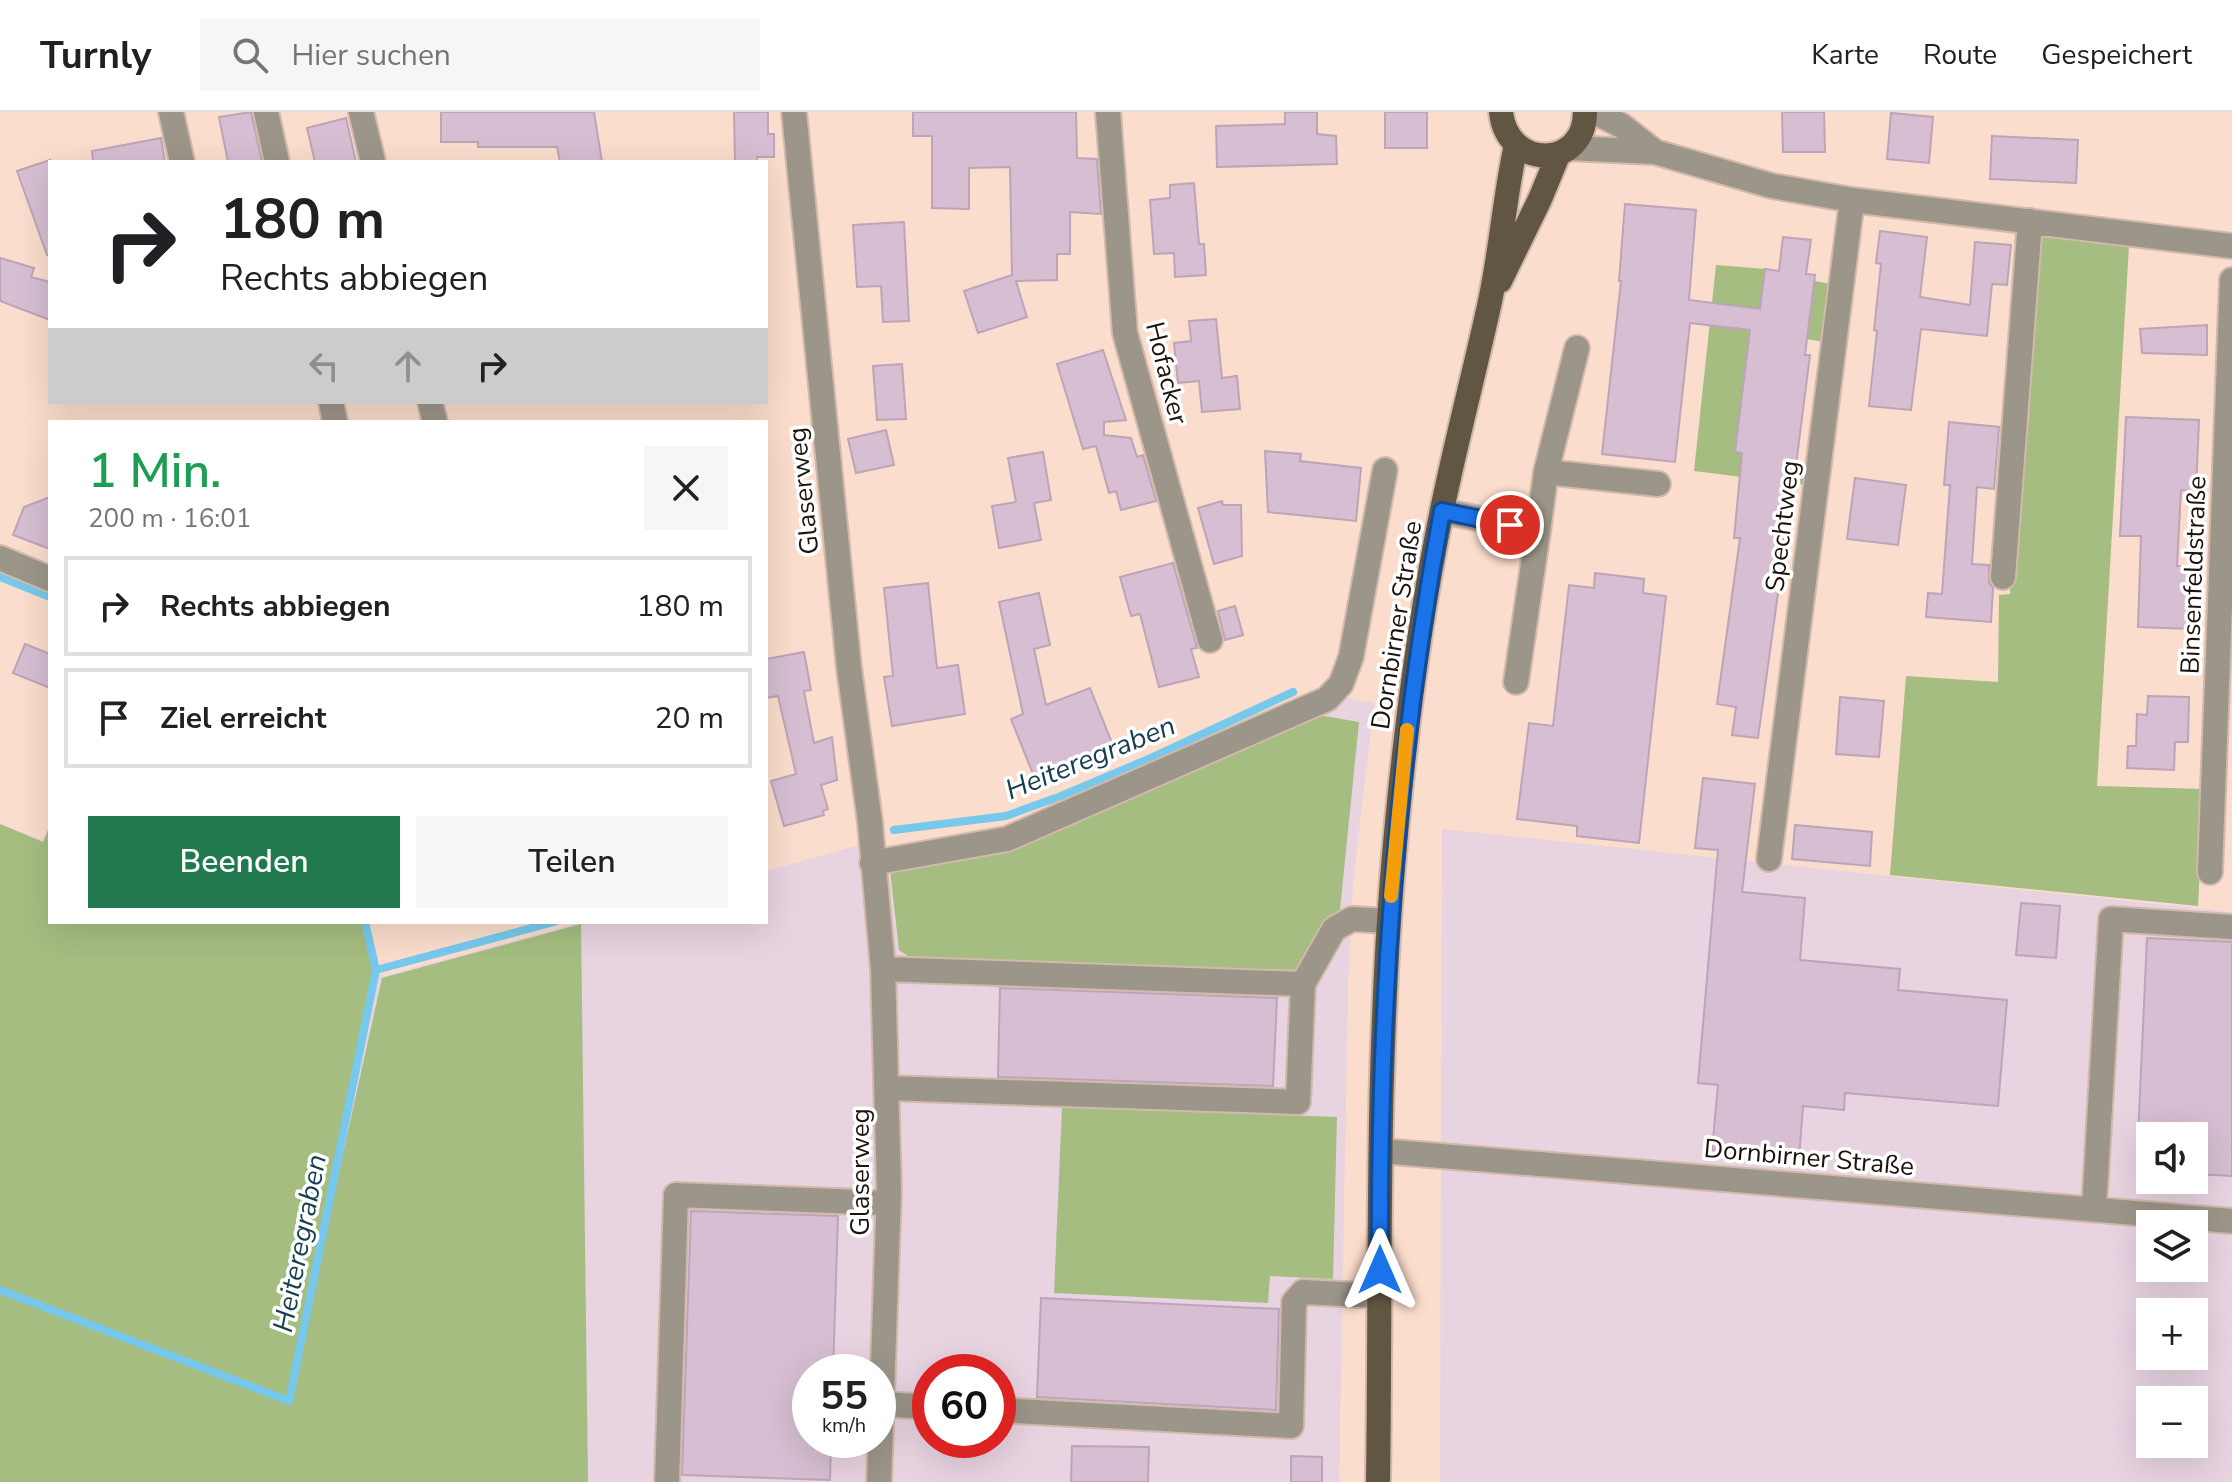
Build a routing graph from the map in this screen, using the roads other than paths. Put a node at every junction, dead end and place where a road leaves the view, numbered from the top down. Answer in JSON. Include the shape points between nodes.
{"nodes":[{"id":1,"x":171,"y":112,"type":"edge"},
{"id":2,"x":266,"y":112,"type":"edge"},
{"id":3,"x":361,"y":112,"type":"edge"},
{"id":4,"x":794,"y":112,"type":"edge"},
{"id":5,"x":1108,"y":112,"type":"edge"},
{"id":6,"x":1501,"y":112,"type":"edge"},
{"id":7,"x":1585,"y":112,"type":"edge"},
{"id":8,"x":1595,"y":112,"type":"edge"},
{"id":9,"x":1516,"y":145,"type":"junction"},
{"id":10,"x":1564,"y":151,"type":"junction"},
{"id":11,"x":1655,"y":152,"type":"junction"},
{"id":12,"x":182,"y":160,"type":"edge"},
{"id":13,"x":277,"y":160,"type":"edge"},
{"id":14,"x":373,"y":160,"type":"edge"},
{"id":15,"x":1852,"y":200,"type":"junction"},
{"id":16,"x":2030,"y":221,"type":"junction"},
{"id":17,"x":2232,"y":246,"type":"edge"},
{"id":18,"x":2232,"y":280,"type":"edge"},
{"id":19,"x":1489,"y":305,"type":"junction"},
{"id":20,"x":1577,"y":348,"type":"dead end"},
{"id":21,"x":1385,"y":470,"type":"dead end"},
{"id":22,"x":1546,"y":472,"type":"junction"},
{"id":23,"x":1658,"y":484,"type":"dead end"},
{"id":24,"x":1442,"y":511,"type":"junction"},
{"id":25,"x":1538,"y":531,"type":"junction"},
{"id":26,"x":0,"y":558,"type":"edge"},
{"id":27,"x":2003,"y":577,"type":"dead end"},
{"id":28,"x":48,"y":578,"type":"edge"},
{"id":29,"x":1210,"y":640,"type":"dead end"},
{"id":30,"x":1516,"y":682,"type":"dead end"},
{"id":31,"x":1769,"y":859,"type":"dead end"},
{"id":32,"x":872,"y":863,"type":"junction"},
{"id":33,"x":2210,"y":872,"type":"dead end"},
{"id":34,"x":1389,"y":921,"type":"junction"},
{"id":35,"x":2232,"y":927,"type":"edge"},
{"id":36,"x":883,"y":969,"type":"junction"},
{"id":37,"x":1303,"y":984,"type":"junction"},
{"id":38,"x":888,"y":1088,"type":"junction"},
{"id":39,"x":1381,"y":1151,"type":"junction"},
{"id":40,"x":888,"y":1203,"type":"junction"},
{"id":41,"x":2094,"y":1209,"type":"junction"},
{"id":42,"x":2232,"y":1221,"type":"edge"},
{"id":43,"x":1380,"y":1296,"type":"junction"},
{"id":44,"x":884,"y":1354,"type":"edge"},
{"id":45,"x":1016,"y":1411,"type":"edge"},
{"id":46,"x":880,"y":1458,"type":"edge"},
{"id":47,"x":667,"y":1482,"type":"edge"},
{"id":48,"x":879,"y":1482,"type":"edge"},
{"id":49,"x":1378,"y":1482,"type":"edge"}],
"edges":[{"from":1,"to":12,"type":"street"},
{"from":2,"to":13,"type":"street"},
{"from":3,"to":14,"type":"street"},
{"from":4,"to":32,"type":"street","name":"Glaserweg"},
{"from":5,"to":29,"type":"street","name":"Hofacker","via":[[1125,333]]},
{"from":6,"to":9,"type":"main road","via":[[1506,134]]},
{"from":7,"to":10,"type":"main road","name":"Dornbirner Straße","via":[[1579,137]]},
{"from":8,"to":11,"type":"street"},
{"from":9,"to":10,"type":"main road","via":[[1544,156]]},
{"from":9,"to":19,"type":"main road","name":"Dornbirner Straße"},
{"from":10,"to":11,"type":"street"},
{"from":10,"to":19,"type":"main road","name":"Dornbirner Straße"},
{"from":11,"to":15,"type":"street","via":[[1772,186]]},
{"from":15,"to":16,"type":"street"},
{"from":15,"to":31,"type":"street","name":"Spechtweg"},
{"from":16,"to":17,"type":"street"},
{"from":16,"to":27,"type":"street"},
{"from":18,"to":33,"type":"street","name":"Binsenfeldstraße"},
{"from":19,"to":24,"type":"main road","name":"Dornbirner Straße"},
{"from":20,"to":22,"type":"street"},
{"from":21,"to":32,"type":"street","via":[[1351,657],[1341,684],[1327,699],[1007,839]]},
{"from":22,"to":23,"type":"street"},
{"from":22,"to":25,"type":"street"},
{"from":24,"to":25,"type":"street"},
{"from":24,"to":34,"type":"main road","name":"Dornbirner Straße","via":[[1407,723]]},
{"from":25,"to":30,"type":"street"},
{"from":26,"to":28,"type":"street"},
{"from":32,"to":36,"type":"street","name":"Glaserweg"},
{"from":34,"to":37,"type":"street","via":[[1352,919],[1334,929]]},
{"from":34,"to":39,"type":"main road","name":"Dornbirner Straße"},
{"from":35,"to":41,"type":"street","via":[[2111,919]]},
{"from":36,"to":37,"type":"street"},
{"from":36,"to":38,"type":"street","name":"Glaserweg"},
{"from":37,"to":38,"type":"street","via":[[1298,1102]]},
{"from":38,"to":40,"type":"street","name":"Glaserweg"},
{"from":39,"to":41,"type":"street","name":"Dornbirner Straße"},
{"from":39,"to":43,"type":"main road","name":"Dornbirner Straße"},
{"from":40,"to":44,"type":"street","name":"Glaserweg"},
{"from":40,"to":47,"type":"street","via":[[676,1195]]},
{"from":41,"to":42,"type":"street","name":"Dornbirner Straße"},
{"from":43,"to":45,"type":"street","via":[[1303,1292],[1294,1302],[1291,1426]]},
{"from":43,"to":49,"type":"main road","name":"Dornbirner Straße"},
{"from":46,"to":48,"type":"street","name":"Glaserweg"}]}
